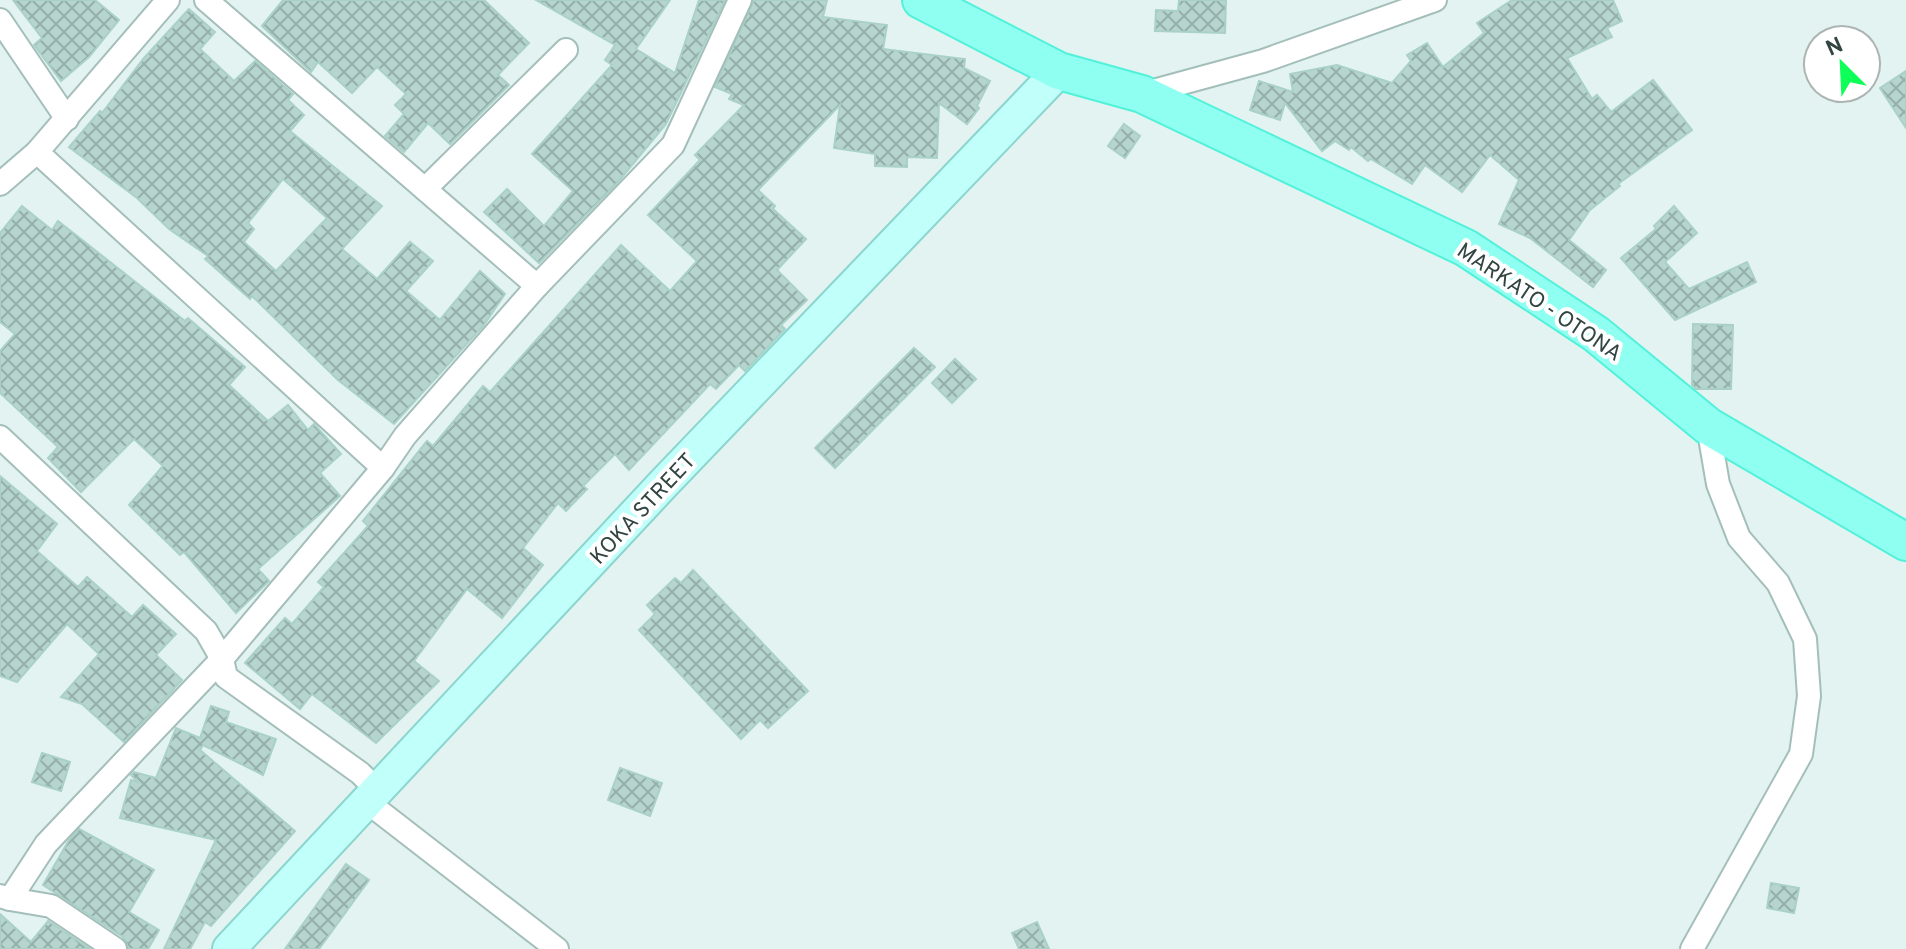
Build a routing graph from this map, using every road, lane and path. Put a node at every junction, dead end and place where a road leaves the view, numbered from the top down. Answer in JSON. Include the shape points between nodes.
{"nodes":[{"id":1,"x":168,"y":0,"type":"edge"},
{"id":2,"x":206,"y":0,"type":"edge"},
{"id":3,"x":740,"y":0,"type":"edge"},
{"id":4,"x":921,"y":0,"type":"edge"},
{"id":5,"x":1435,"y":0,"type":"edge"},
{"id":6,"x":0,"y":20,"type":"edge"},
{"id":7,"x":566,"y":50,"type":"dead end"},
{"id":8,"x":1059,"y":71,"type":"junction"},
{"id":9,"x":1142,"y":94,"type":"junction"},
{"id":10,"x":67,"y":119,"type":"junction"},
{"id":11,"x":37,"y":152,"type":"junction"},
{"id":12,"x":0,"y":184,"type":"edge"},
{"id":13,"x":425,"y":189,"type":"junction"},
{"id":14,"x":537,"y":286,"type":"junction"},
{"id":15,"x":1708,"y":426,"type":"junction"},
{"id":16,"x":0,"y":437,"type":"edge"},
{"id":17,"x":383,"y":468,"type":"junction"},
{"id":18,"x":1906,"y":542,"type":"edge"},
{"id":19,"x":222,"y":659,"type":"junction"},
{"id":20,"x":372,"y":796,"type":"junction"},
{"id":21,"x":5,"y":898,"type":"edge"},
{"id":22,"x":115,"y":949,"type":"edge"},
{"id":23,"x":229,"y":949,"type":"edge"},
{"id":24,"x":557,"y":949,"type":"edge"},
{"id":25,"x":1692,"y":949,"type":"edge"}],
"edges":[{"from":1,"to":10,"type":"street"},
{"from":2,"to":13,"type":"street"},
{"from":3,"to":14,"type":"street","via":[[673,145]]},
{"from":4,"to":8,"type":"main road","name":"MARKATO - OTONA"},
{"from":5,"to":9,"type":"street","via":[[1263,61]]},
{"from":6,"to":10,"type":"street"},
{"from":7,"to":13,"type":"street"},
{"from":8,"to":9,"type":"main road","name":"MARKATO - OTONA"},
{"from":8,"to":20,"type":"main road","name":"KOKA STREET"},
{"from":9,"to":15,"type":"main road","name":"MARKATO - OTONA","via":[[1466,248],[1596,334]]},
{"from":10,"to":11,"type":"street"},
{"from":11,"to":12,"type":"street"},
{"from":11,"to":17,"type":"street"},
{"from":13,"to":14,"type":"street"},
{"from":14,"to":17,"type":"street"},
{"from":15,"to":18,"type":"main road","name":"MARKATO - OTONA"},
{"from":15,"to":25,"type":"street","via":[[1718,484],[1739,538],[1778,583],[1805,639],[1809,696],[1801,754]]},
{"from":16,"to":19,"type":"street","via":[[206,631]]},
{"from":17,"to":19,"type":"street"},
{"from":19,"to":20,"type":"street","via":[[226,677],[360,773]]},
{"from":19,"to":21,"type":"street","via":[[46,844]]},
{"from":20,"to":23,"type":"main road","name":"KOKA STREET"},
{"from":20,"to":24,"type":"street"},
{"from":21,"to":22,"type":"street","via":[[51,906]]}]}
